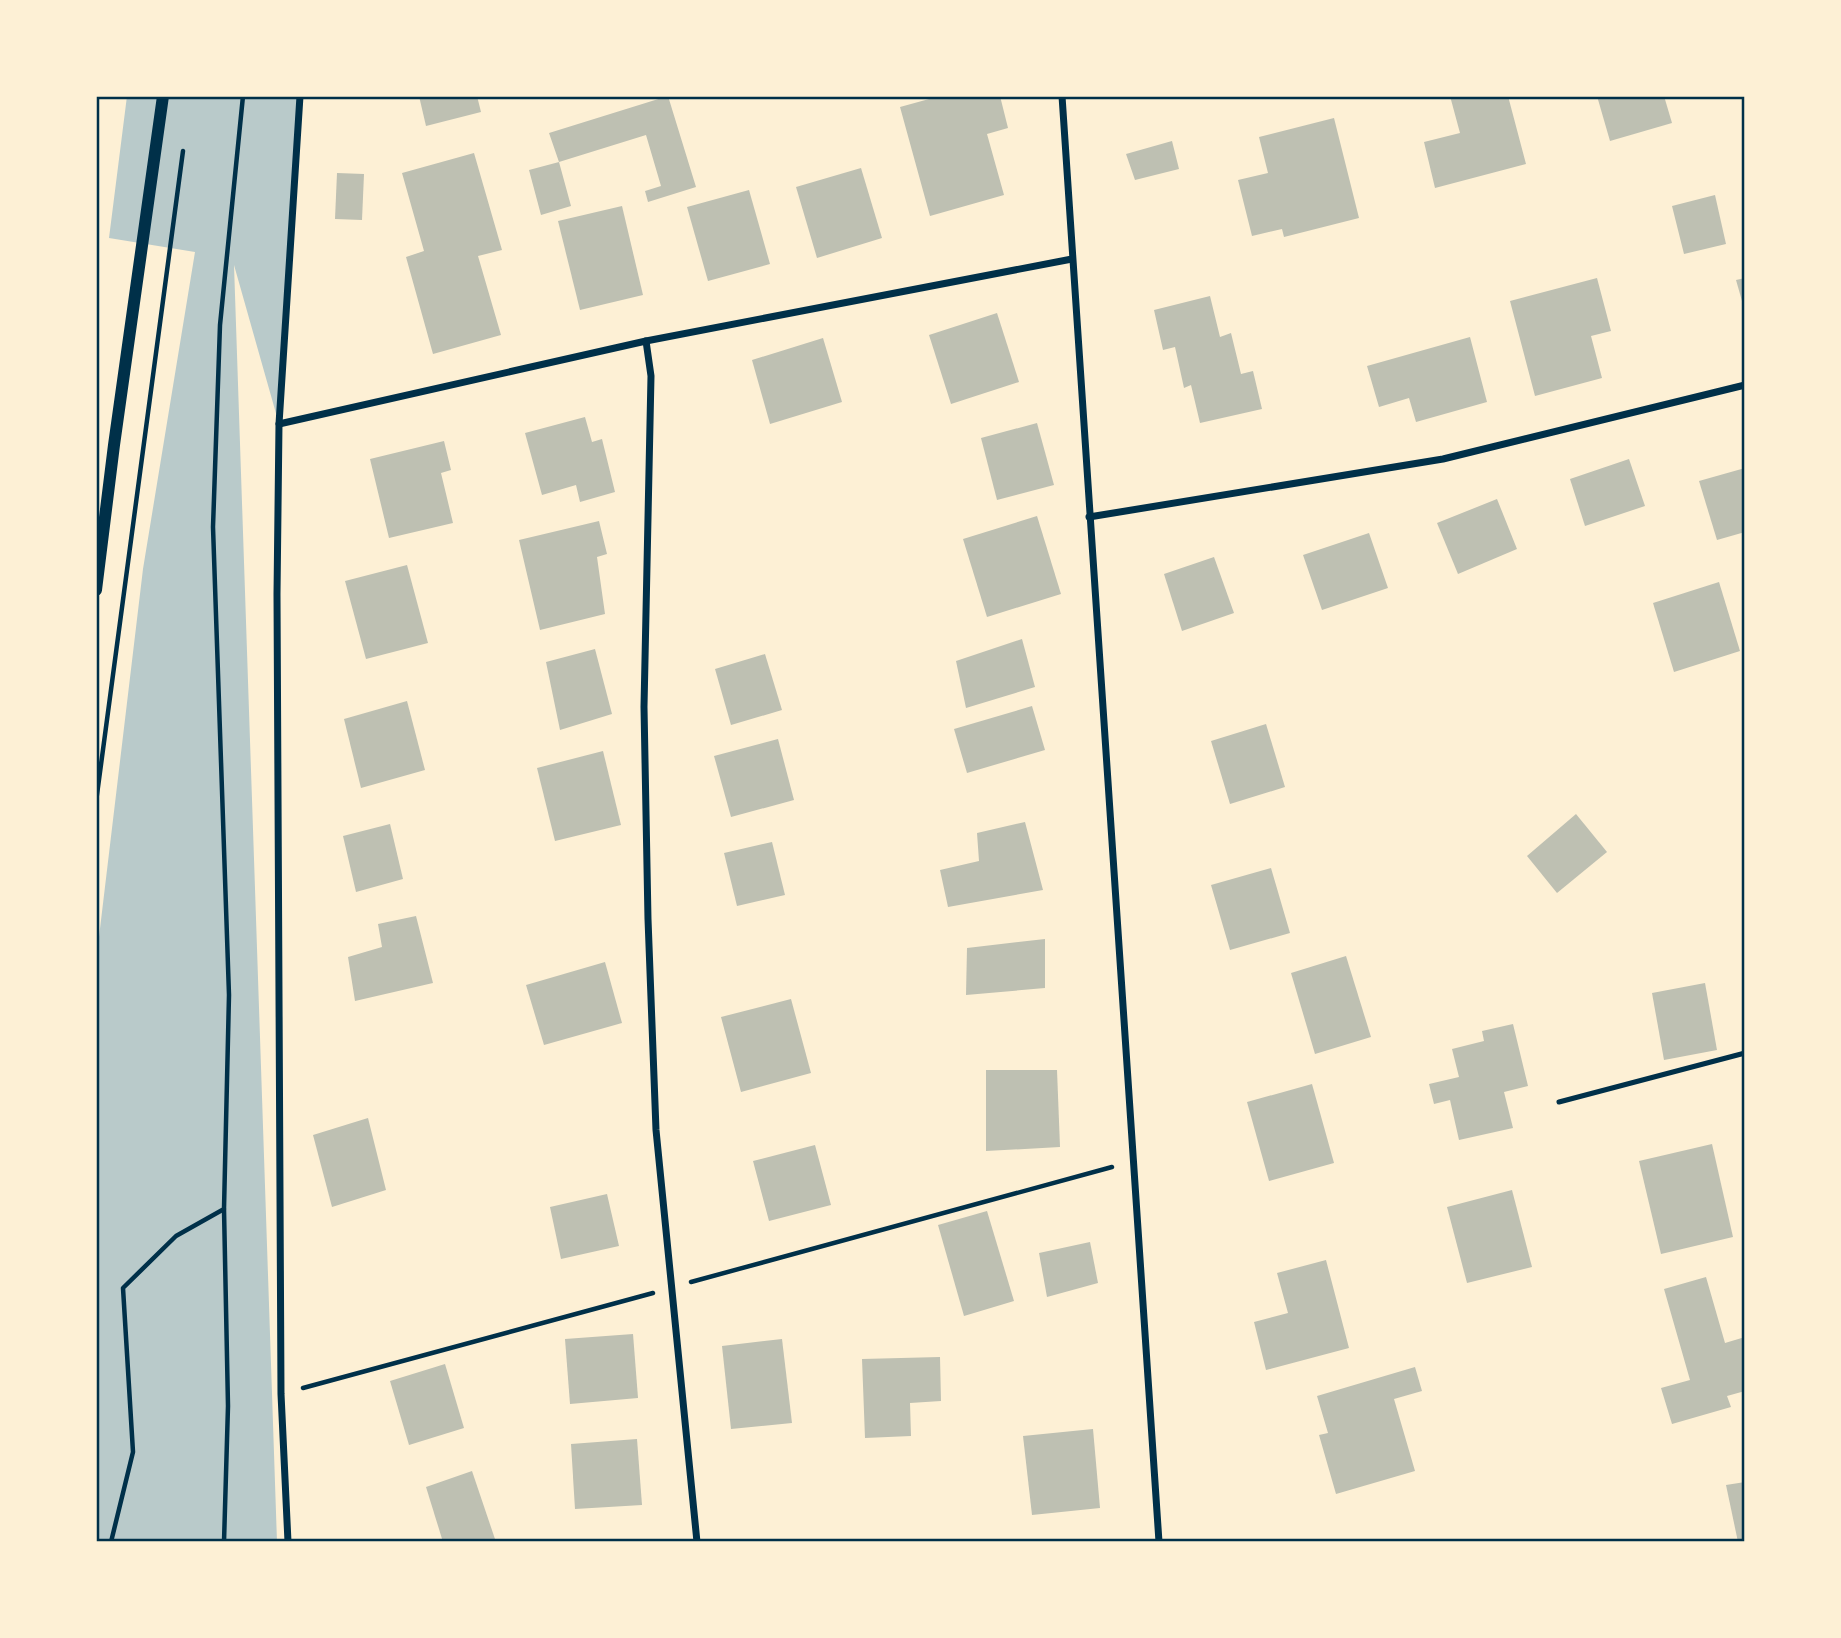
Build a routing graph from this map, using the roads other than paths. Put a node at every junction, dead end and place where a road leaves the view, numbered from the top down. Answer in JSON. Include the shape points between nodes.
{"nodes":[{"id":1,"x":163,"y":96,"type":"edge"},
{"id":2,"x":300,"y":96,"type":"edge"},
{"id":3,"x":1062,"y":96,"type":"edge"},
{"id":4,"x":1072,"y":260,"type":"junction"},
{"id":5,"x":646,"y":341,"type":"junction"},
{"id":6,"x":1745,"y":385,"type":"edge"},
{"id":7,"x":279,"y":424,"type":"junction"},
{"id":8,"x":1089,"y":517,"type":"junction"},
{"id":9,"x":96,"y":590,"type":"edge"},
{"id":10,"x":1745,"y":1053,"type":"edge"},
{"id":11,"x":1559,"y":1102,"type":"dead end"},
{"id":12,"x":288,"y":1542,"type":"edge"},
{"id":13,"x":698,"y":1542,"type":"edge"},
{"id":14,"x":1159,"y":1542,"type":"edge"}],
"edges":[{"from":1,"to":9,"type":"street"},
{"from":2,"to":7,"type":"street"},
{"from":3,"to":4,"type":"street"},
{"from":4,"to":5,"type":"street"},
{"from":4,"to":8,"type":"street"},
{"from":5,"to":7,"type":"street"},
{"from":5,"to":13,"type":"street","via":[[651,376],[644,707],[656,1130]]},
{"from":6,"to":8,"type":"street","via":[[1443,459]]},
{"from":7,"to":12,"type":"street","via":[[281,1394]]},
{"from":8,"to":14,"type":"street"},
{"from":10,"to":11,"type":"lane"}]}
